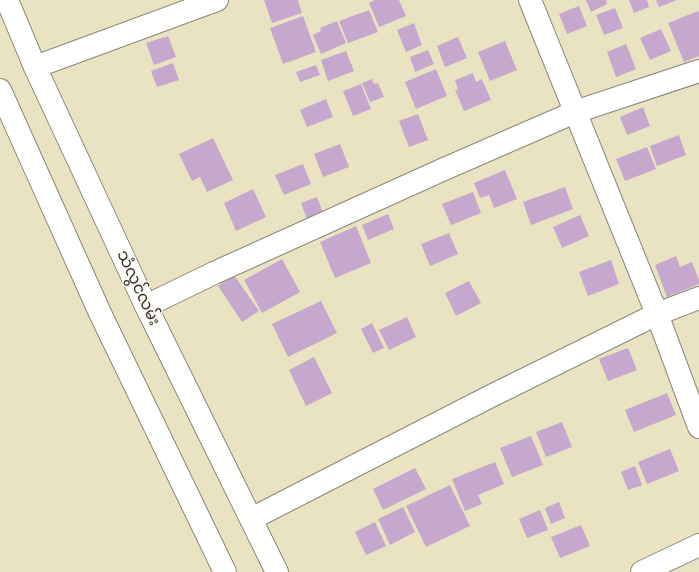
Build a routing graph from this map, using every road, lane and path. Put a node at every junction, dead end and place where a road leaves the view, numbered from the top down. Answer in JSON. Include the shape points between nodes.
{"nodes":[{"id":1,"x":7,"y":0,"type":"edge"},
{"id":2,"x":217,"y":0,"type":"edge"},
{"id":3,"x":530,"y":0,"type":"edge"},
{"id":4,"x":35,"y":67,"type":"junction"},
{"id":5,"x":699,"y":71,"type":"edge"},
{"id":6,"x":0,"y":90,"type":"edge"},
{"id":7,"x":575,"y":112,"type":"junction"},
{"id":8,"x":699,"y":298,"type":"edge"},
{"id":9,"x":146,"y":306,"type":"junction"},
{"id":10,"x":657,"y":314,"type":"junction"},
{"id":11,"x":699,"y":427,"type":"edge"},
{"id":12,"x":251,"y":519,"type":"junction"},
{"id":13,"x":699,"y":545,"type":"edge"},
{"id":14,"x":225,"y":572,"type":"edge"},
{"id":15,"x":277,"y":572,"type":"edge"},
{"id":16,"x":642,"y":572,"type":"edge"}],
"edges":[{"from":1,"to":4,"type":"street","name":"သံလွင်လမ်း"},
{"from":2,"to":4,"type":"street"},
{"from":3,"to":7,"type":"street"},
{"from":4,"to":9,"type":"street","name":"သံလွင်လမ်း"},
{"from":5,"to":7,"type":"street"},
{"from":6,"to":14,"type":"street","via":[[100,313]]},
{"from":7,"to":9,"type":"street","via":[[435,173]]},
{"from":7,"to":10,"type":"street"},
{"from":8,"to":10,"type":"street"},
{"from":9,"to":12,"type":"street","name":"သံလွင်လမ်း"},
{"from":10,"to":11,"type":"street"},
{"from":10,"to":12,"type":"street"},
{"from":12,"to":15,"type":"street","name":"သံလွင်လမ်း"},
{"from":13,"to":16,"type":"street"}]}
